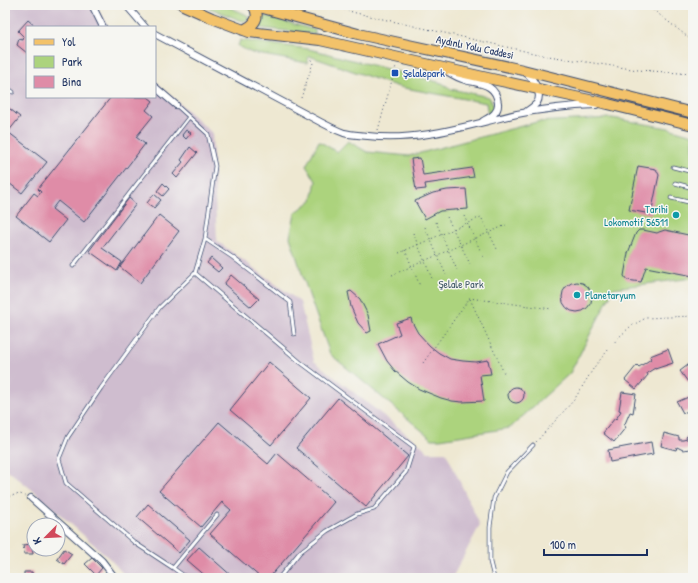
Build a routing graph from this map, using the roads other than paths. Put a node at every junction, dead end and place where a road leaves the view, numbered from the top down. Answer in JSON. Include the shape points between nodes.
{"nodes":[{"id":1,"x":92,"y":5,"type":"edge"},
{"id":2,"x":126,"y":5,"type":"edge"},
{"id":3,"x":175,"y":5,"type":"edge"},
{"id":4,"x":183,"y":5,"type":"edge"},
{"id":5,"x":252,"y":5,"type":"edge"},
{"id":6,"x":195,"y":11,"type":"junction"},
{"id":7,"x":102,"y":26,"type":"edge"},
{"id":8,"x":145,"y":26,"type":"edge"},
{"id":9,"x":243,"y":30,"type":"junction"},
{"id":10,"x":156,"y":35,"type":"edge"},
{"id":11,"x":441,"y":68,"type":"junction"},
{"id":12,"x":523,"y":70,"type":"junction"},
{"id":13,"x":5,"y":86,"type":"edge"},
{"id":14,"x":156,"y":88,"type":"edge"},
{"id":15,"x":538,"y":89,"type":"junction"},
{"id":16,"x":13,"y":92,"type":"dead end"},
{"id":17,"x":608,"y":104,"type":"junction"},
{"id":18,"x":176,"y":105,"type":"joint"},
{"id":19,"x":693,"y":113,"type":"edge"},
{"id":20,"x":516,"y":115,"type":"junction"},
{"id":21,"x":189,"y":117,"type":"junction"},
{"id":22,"x":474,"y":125,"type":"junction"},
{"id":23,"x":693,"y":125,"type":"edge"},
{"id":24,"x":672,"y":167,"type":"dead end"},
{"id":25,"x":693,"y":172,"type":"edge"},
{"id":26,"x":675,"y":183,"type":"dead end"},
{"id":27,"x":693,"y":188,"type":"edge"},
{"id":28,"x":671,"y":198,"type":"dead end"},
{"id":29,"x":693,"y":203,"type":"edge"},
{"id":30,"x":205,"y":238,"type":"junction"},
{"id":31,"x":73,"y":266,"type":"dead end"},
{"id":32,"x":195,"y":273,"type":"junction"},
{"id":33,"x":294,"y":334,"type":"dead end"},
{"id":34,"x":533,"y":445,"type":"road end"},
{"id":35,"x":31,"y":498,"type":"road end"},
{"id":36,"x":217,"y":515,"type":"dead end"},
{"id":37,"x":173,"y":568,"type":"junction"},
{"id":38,"x":115,"y":578,"type":"edge"},
{"id":39,"x":187,"y":578,"type":"edge"},
{"id":40,"x":279,"y":578,"type":"edge"},
{"id":41,"x":494,"y":578,"type":"edge"}],
"edges":[{"from":1,"to":7,"type":"street"},
{"from":2,"to":8,"type":"street"},
{"from":3,"to":6,"type":"main road"},
{"from":4,"to":6,"type":"main road"},
{"from":5,"to":9,"type":"main road","via":[[256,10],[256,18],[252,25]]},
{"from":5,"to":12,"type":"main road","name":"Aydınlı Yolu Caddesi","via":[[358,34]]},
{"from":6,"to":9,"type":"main road"},
{"from":9,"to":11,"type":"main road","via":[[320,40]]},
{"from":10,"to":22,"type":"street","via":[[345,133],[407,137]]},
{"from":11,"to":15,"type":"main road"},
{"from":11,"to":22,"type":"street","via":[[459,78],[487,85],[494,92],[498,102],[496,112]]},
{"from":12,"to":15,"type":"street"},
{"from":12,"to":19,"type":"main road","name":"Aydınlı Yolu Caddesi"},
{"from":13,"to":16,"type":"lane"},
{"from":14,"to":18,"type":"street"},
{"from":15,"to":17,"type":"main road"},
{"from":15,"to":20,"type":"street","via":[[539,98],[536,104]]},
{"from":17,"to":20,"type":"street","via":[[555,108]]},
{"from":17,"to":23,"type":"main road"},
{"from":18,"to":21,"type":"lane"},
{"from":20,"to":22,"type":"street"},
{"from":21,"to":30,"type":"lane","via":[[208,134],[215,166]]},
{"from":21,"to":31,"type":"lane"},
{"from":24,"to":25,"type":"lane"},
{"from":26,"to":27,"type":"lane"},
{"from":28,"to":29,"type":"lane"},
{"from":30,"to":32,"type":"lane"},
{"from":30,"to":33,"type":"lane","via":[[290,302]]},
{"from":32,"to":37,"type":"lane","via":[[160,307],[72,431],[59,459],[66,483],[135,543]]},
{"from":32,"to":40,"type":"lane","via":[[300,362],[414,447],[406,472],[374,509],[357,514],[327,531],[300,552]]},
{"from":34,"to":41,"type":"lane","via":[[507,472],[494,498],[490,527],[490,562]]},
{"from":35,"to":38,"type":"street","via":[[102,561]]},
{"from":36,"to":37,"type":"lane"},
{"from":37,"to":39,"type":"lane"}]}
